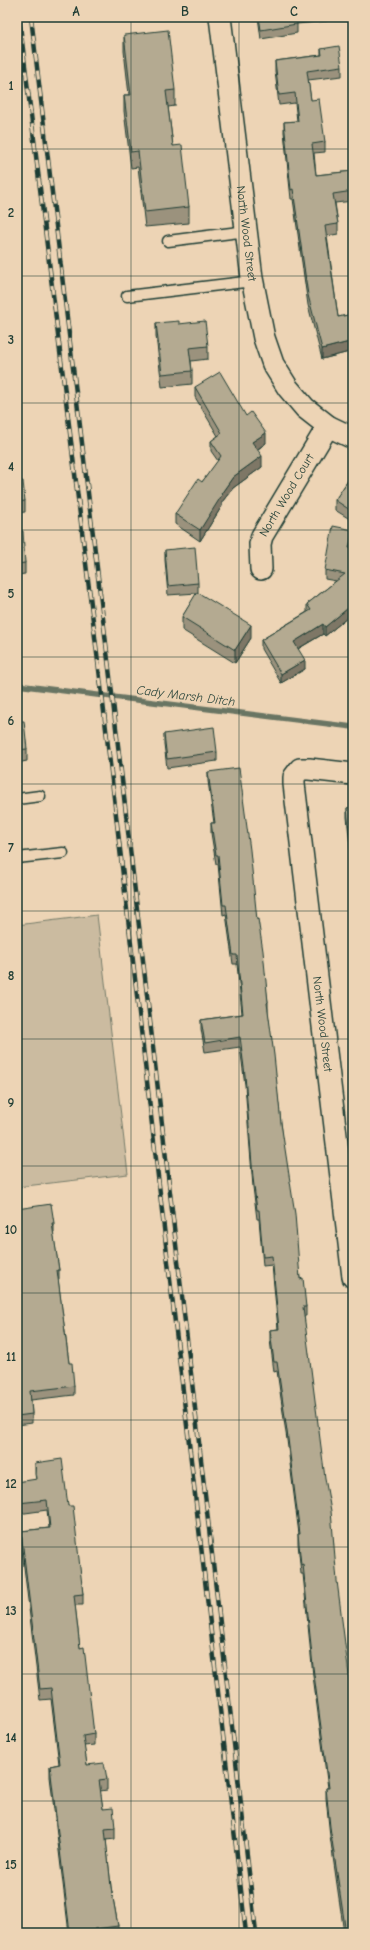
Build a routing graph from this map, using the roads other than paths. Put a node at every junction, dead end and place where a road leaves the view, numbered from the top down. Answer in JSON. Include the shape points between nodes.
{"nodes":[{"id":1,"x":220,"y":17,"type":"edge"},
{"id":2,"x":247,"y":231,"type":"junction"},
{"id":3,"x":168,"y":241,"type":"dead end"},
{"id":4,"x":253,"y":281,"type":"junction"},
{"id":5,"x":127,"y":296,"type":"dead end"},
{"id":6,"x":328,"y":426,"type":"junction"},
{"id":7,"x":353,"y":438,"type":"edge"},
{"id":8,"x":261,"y":569,"type":"dead end"},
{"id":9,"x":353,"y":774,"type":"edge"},
{"id":10,"x":40,"y":796,"type":"dead end"},
{"id":11,"x":17,"y":799,"type":"edge"},
{"id":12,"x":63,"y":853,"type":"dead end"},
{"id":13,"x":17,"y":858,"type":"edge"},
{"id":14,"x":353,"y":1277,"type":"edge"}],
"edges":[{"from":1,"to":2,"type":"street","name":"North Wood Street"},
{"from":2,"to":3,"type":"lane"},
{"from":2,"to":4,"type":"street","name":"North Wood Street"},
{"from":4,"to":5,"type":"lane"},
{"from":4,"to":6,"type":"street","name":"North Wood Street","via":[[264,338],[273,364],[305,408]]},
{"from":6,"to":7,"type":"street","name":"North Wood Street"},
{"from":6,"to":8,"type":"street","name":"North Wood Court","via":[[262,536]]},
{"from":9,"to":14,"type":"street","name":"North Wood Street","via":[[300,769],[294,784]]},
{"from":10,"to":11,"type":"lane"},
{"from":12,"to":13,"type":"lane"}]}
